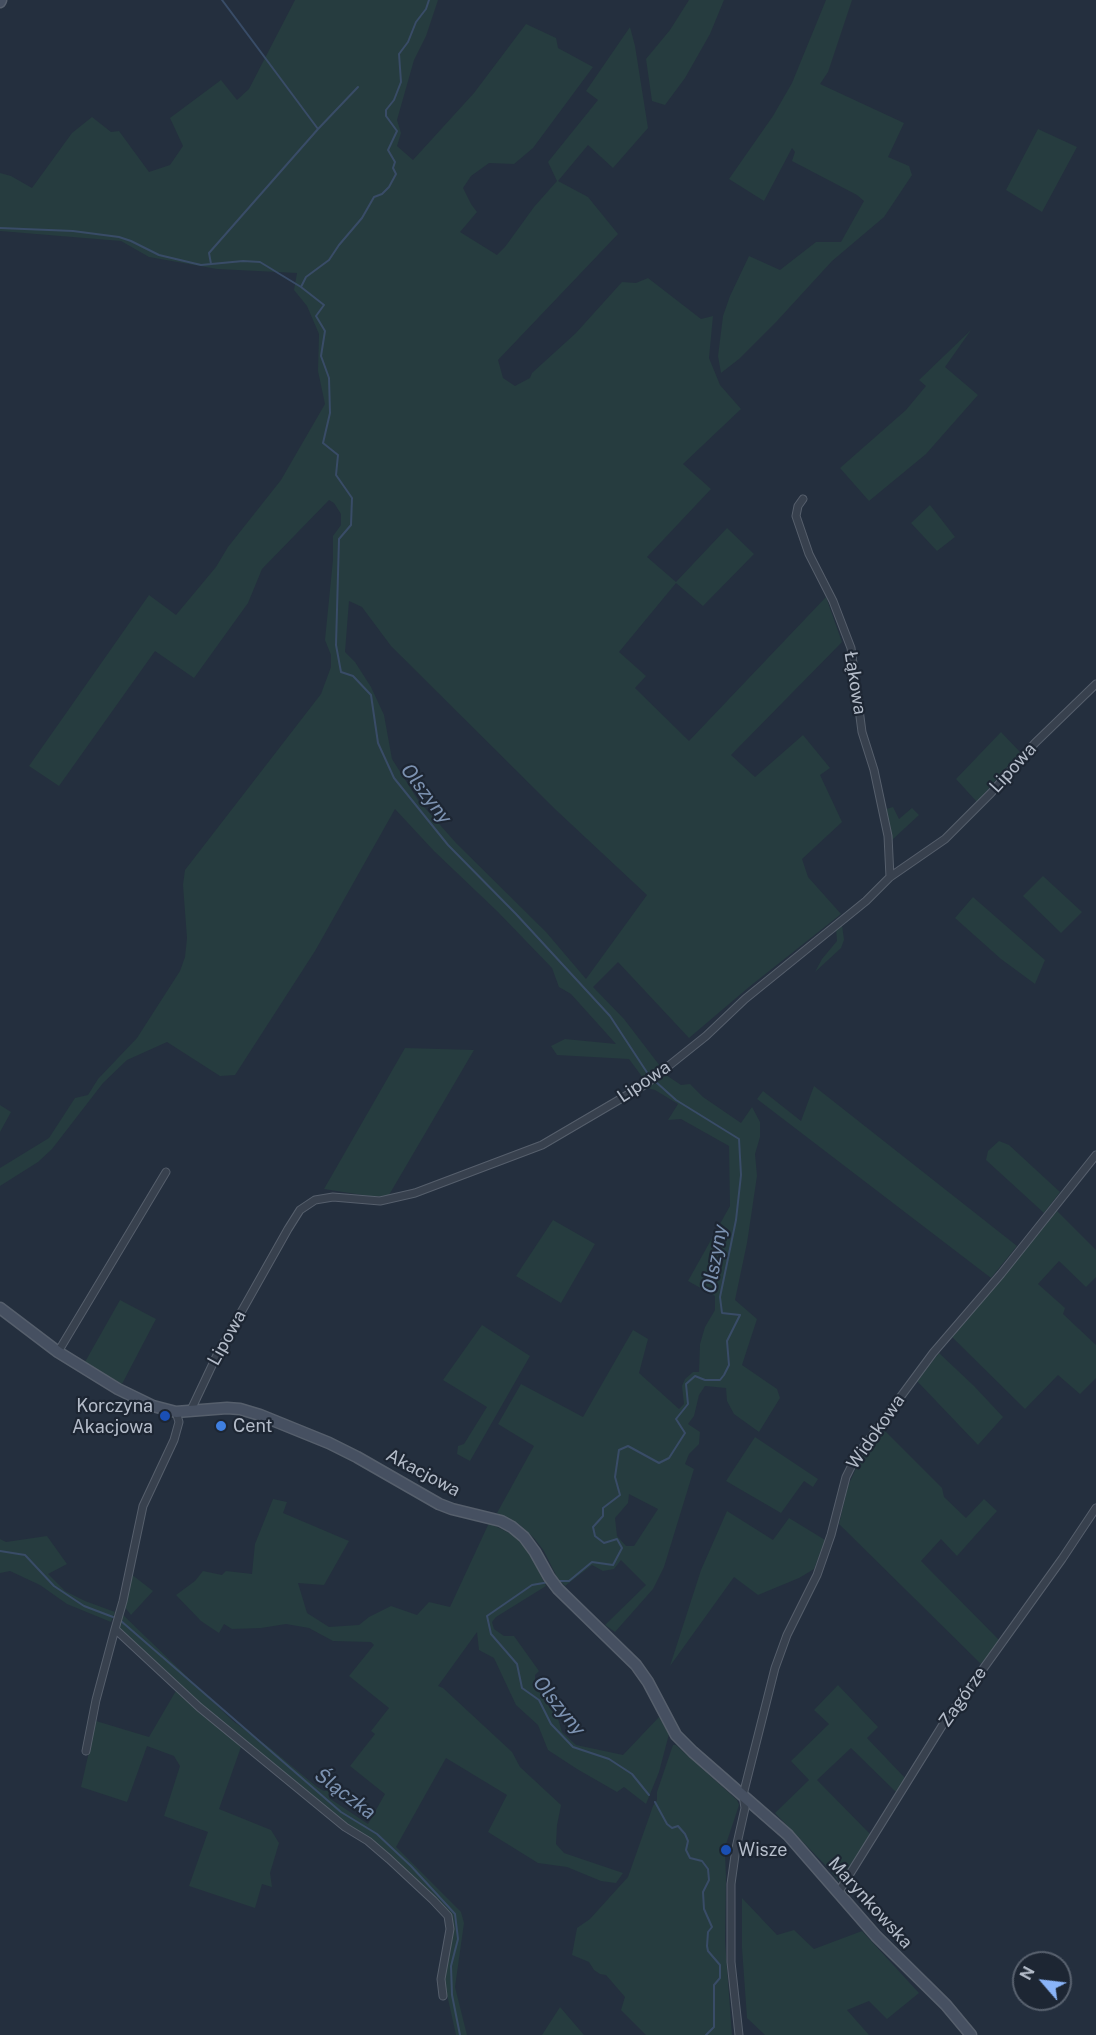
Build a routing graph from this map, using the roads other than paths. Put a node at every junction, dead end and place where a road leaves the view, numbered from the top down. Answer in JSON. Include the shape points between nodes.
{"nodes":[{"id":1,"x":803,"y":499,"type":"dead end"},
{"id":2,"x":1096,"y":684,"type":"edge"},
{"id":3,"x":890,"y":877,"type":"junction"},
{"id":4,"x":1096,"y":1155,"type":"edge"},
{"id":5,"x":166,"y":1172,"type":"dead end"},
{"id":6,"x":0,"y":1308,"type":"edge"},
{"id":7,"x":58,"y":1352,"type":"junction"},
{"id":8,"x":176,"y":1412,"type":"junction"},
{"id":9,"x":190,"y":1412,"type":"junction"},
{"id":10,"x":1096,"y":1508,"type":"edge"},
{"id":11,"x":115,"y":1629,"type":"junction"},
{"id":12,"x":86,"y":1751,"type":"dead end"},
{"id":13,"x":743,"y":1795,"type":"junction"},
{"id":14,"x":838,"y":1893,"type":"junction"},
{"id":15,"x":443,"y":1996,"type":"dead end"},
{"id":16,"x":739,"y":2035,"type":"edge"},
{"id":17,"x":971,"y":2035,"type":"edge"}],
"edges":[{"from":1,"to":3,"type":"street","name":"Łąkowa","via":[[796,516],[851,648],[862,732],[888,836]]},
{"from":2,"to":3,"type":"street","name":"Lipowa","via":[[945,839]]},
{"from":3,"to":9,"type":"street","name":"Lipowa","via":[[659,1075],[542,1145],[415,1193],[380,1201],[333,1197],[315,1200],[300,1210]]},
{"from":4,"to":13,"type":"street","name":"Widokowa","via":[[933,1353],[851,1467],[817,1575],[775,1668]]},
{"from":5,"to":7,"type":"street"},
{"from":6,"to":7,"type":"street","name":"Akacjowa"},
{"from":7,"to":8,"type":"street","name":"Akacjowa","via":[[118,1389]]},
{"from":8,"to":9,"type":"street","name":"Akacjowa"},
{"from":8,"to":11,"type":"street","via":[[179,1422],[174,1440],[143,1506]]},
{"from":9,"to":13,"type":"street","name":"Akacjowa","via":[[227,1408],[260,1415],[325,1441],[439,1504],[513,1527],[536,1552],[558,1588],[636,1665],[676,1735]]},
{"from":10,"to":14,"type":"street","name":"Zagórze","via":[[942,1726]]},
{"from":11,"to":12,"type":"street"},
{"from":11,"to":15,"type":"street","via":[[199,1707],[389,1859],[448,1916],[450,1929],[441,1979]]},
{"from":13,"to":14,"type":"street","name":"Marynkowska","via":[[788,1835]]},
{"from":13,"to":16,"type":"street","via":[[745,1808],[731,1884],[731,1962]]},
{"from":14,"to":17,"type":"street","name":"Marynkowska"}]}
